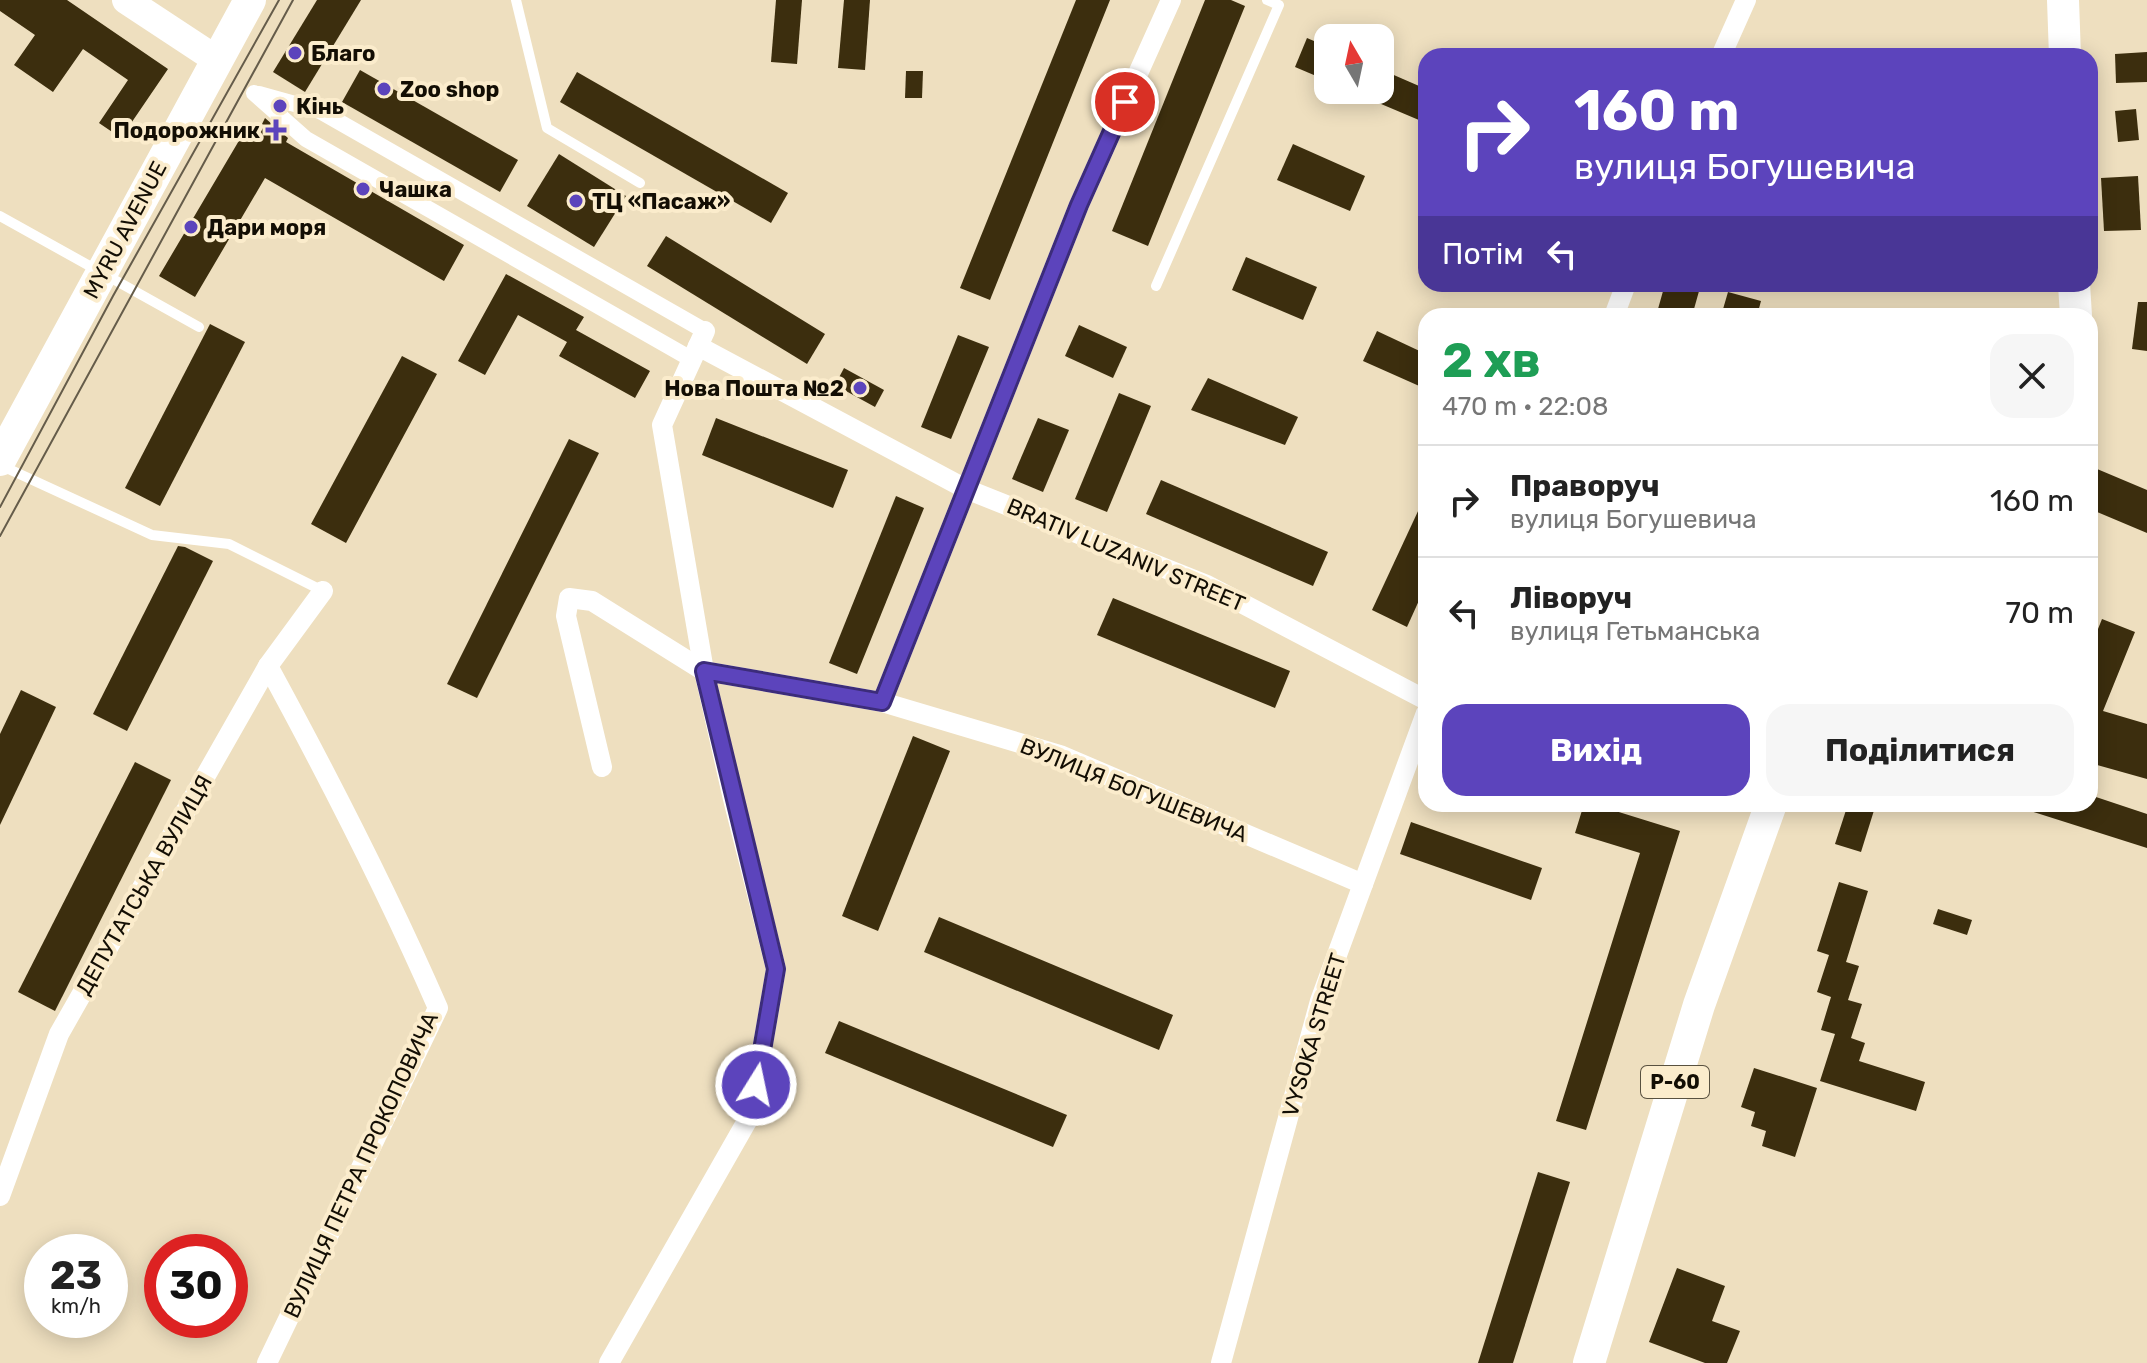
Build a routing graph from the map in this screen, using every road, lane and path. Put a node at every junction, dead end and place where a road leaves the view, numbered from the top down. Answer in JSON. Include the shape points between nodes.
{"nodes":[{"id":1,"x":126,"y":0,"type":"edge"},
{"id":2,"x":250,"y":0,"type":"edge"},
{"id":3,"x":516,"y":0,"type":"edge"},
{"id":4,"x":1171,"y":0,"type":"edge"},
{"id":5,"x":1267,"y":0,"type":"edge"},
{"id":6,"x":1746,"y":0,"type":"edge"},
{"id":7,"x":2063,"y":0,"type":"edge"},
{"id":8,"x":1725,"y":48,"type":"edge"},
{"id":9,"x":2065,"y":48,"type":"edge"},
{"id":10,"x":217,"y":60,"type":"junction"},
{"id":11,"x":640,"y":183,"type":"dead end"},
{"id":12,"x":0,"y":216,"type":"edge"},
{"id":13,"x":102,"y":271,"type":"junction"},
{"id":14,"x":1156,"y":286,"type":"dead end"},
{"id":15,"x":199,"y":327,"type":"dead end"},
{"id":16,"x":698,"y":345,"type":"junction"},
{"id":17,"x":0,"y":462,"type":"edge"},
{"id":18,"x":966,"y":489,"type":"junction"},
{"id":19,"x":323,"y":591,"type":"joint"},
{"id":20,"x":268,"y":666,"type":"junction"},
{"id":21,"x":704,"y":671,"type":"junction"},
{"id":22,"x":1418,"y":696,"type":"edge"},
{"id":23,"x":882,"y":702,"type":"junction"},
{"id":24,"x":1418,"y":735,"type":"edge"},
{"id":25,"x":602,"y":767,"type":"dead end"},
{"id":26,"x":1768,"y":812,"type":"edge"},
{"id":27,"x":1363,"y":884,"type":"junction"},
{"id":28,"x":0,"y":1196,"type":"edge"},
{"id":29,"x":267,"y":1363,"type":"edge"},
{"id":30,"x":609,"y":1363,"type":"edge"},
{"id":31,"x":1221,"y":1363,"type":"edge"},
{"id":32,"x":1589,"y":1363,"type":"edge"}],
"edges":[{"from":1,"to":10,"type":"main road"},
{"from":2,"to":10,"type":"main road","name":"MYRU AVENUE"},
{"from":3,"to":11,"type":"lane","via":[[547,128]]},
{"from":4,"to":18,"type":"street","via":[[1079,205]]},
{"from":5,"to":14,"type":"lane","via":[[1279,5]]},
{"from":6,"to":8,"type":"street"},
{"from":7,"to":9,"type":"main road"},
{"from":10,"to":13,"type":"main road","name":"MYRU AVENUE"},
{"from":12,"to":13,"type":"lane"},
{"from":13,"to":15,"type":"lane"},
{"from":13,"to":17,"type":"main road","name":"MYRU AVENUE"},
{"from":16,"to":16,"type":"street","name":"BRATIV LUZANIV STREET","via":[[306,139],[254,93],[320,111]]},
{"from":16,"to":18,"type":"street","name":"BRATIV LUZANIV STREET"},
{"from":16,"to":21,"type":"street","via":[[662,425]]},
{"from":17,"to":19,"type":"lane","via":[[152,535],[229,544]]},
{"from":18,"to":22,"type":"street","name":"BRATIV LUZANIV STREET","via":[[1207,585]]},
{"from":18,"to":23,"type":"street"},
{"from":19,"to":20,"type":"street","name":"ДЕПУТАТСЬКА ВУЛИЦЯ"},
{"from":20,"to":28,"type":"street","name":"ДЕПУТАТСЬКА ВУЛИЦЯ","via":[[59,1034]]},
{"from":20,"to":29,"type":"street","name":"ВУЛИЦЯ ПЕТРА ПРОКОПОВИЧА","via":[[344,807],[438,1008]]},
{"from":21,"to":23,"type":"street","name":"ВУЛИЦЯ БОГУШЕВИЧА"},
{"from":21,"to":25,"type":"street","name":"ВУЛИЦЯ БОГУШЕВИЧА","via":[[592,601],[569,598],[566,616]]},
{"from":21,"to":30,"type":"street","via":[[776,969],[751,1114]]},
{"from":23,"to":27,"type":"street","name":"ВУЛИЦЯ БОГУШЕВИЧА","via":[[1060,755]]},
{"from":24,"to":27,"type":"street","name":"VYSOKA STREET"},
{"from":26,"to":32,"type":"main road","number":"Р-60","via":[[1699,1005]]},
{"from":27,"to":31,"type":"street","name":"VYSOKA STREET","via":[[1320,1001]]}]}
